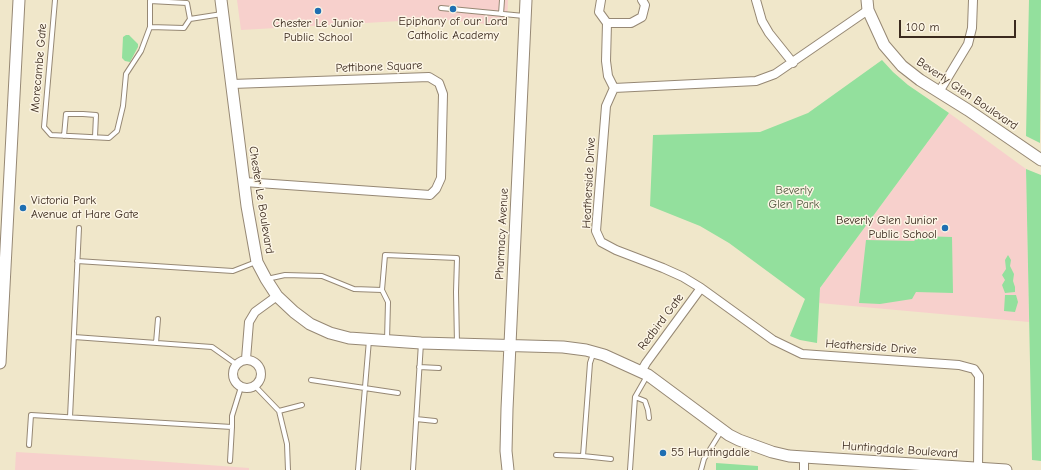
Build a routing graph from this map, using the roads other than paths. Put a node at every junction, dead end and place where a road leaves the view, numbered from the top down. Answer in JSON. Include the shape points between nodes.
{"nodes":[{"id":1,"x":19,"y":0,"type":"edge"},
{"id":2,"x":55,"y":0,"type":"edge"},
{"id":3,"x":221,"y":0,"type":"edge"},
{"id":4,"x":502,"y":0,"type":"edge"},
{"id":5,"x":526,"y":0,"type":"edge"},
{"id":6,"x":601,"y":0,"type":"edge"},
{"id":7,"x":642,"y":0,"type":"edge"},
{"id":8,"x":756,"y":0,"type":"edge"},
{"id":9,"x":973,"y":0,"type":"edge"},
{"id":10,"x":868,"y":5,"type":"edge"},
{"id":11,"x":441,"y":8,"type":"dead end"},
{"id":12,"x":223,"y":14,"type":"junction"},
{"id":13,"x":501,"y":14,"type":"junction"},
{"id":14,"x":525,"y":16,"type":"junction"},
{"id":15,"x":190,"y":19,"type":"junction"},
{"id":16,"x":606,"y":23,"type":"junction"},
{"id":17,"x":150,"y":27,"type":"junction"},
{"id":18,"x":792,"y":63,"type":"junction"},
{"id":19,"x":232,"y":84,"type":"junction"},
{"id":20,"x":614,"y":88,"type":"junction"},
{"id":21,"x":939,"y":92,"type":"junction"},
{"id":22,"x":64,"y":136,"type":"junction"},
{"id":23,"x":95,"y":137,"type":"junction"},
{"id":24,"x":1041,"y":160,"type":"edge"},
{"id":25,"x":244,"y":182,"type":"junction"},
{"id":26,"x":4,"y":204,"type":"edge"},
{"id":27,"x":79,"y":228,"type":"dead end"},
{"id":28,"x":77,"y":261,"type":"junction"},
{"id":29,"x":257,"y":262,"type":"junction"},
{"id":30,"x":266,"y":279,"type":"junction"},
{"id":31,"x":701,"y":288,"type":"junction"},
{"id":32,"x":382,"y":290,"type":"junction"},
{"id":33,"x":277,"y":296,"type":"junction"},
{"id":34,"x":158,"y":319,"type":"dead end"},
{"id":35,"x":74,"y":337,"type":"junction"},
{"id":36,"x":369,"y":340,"type":"junction"},
{"id":37,"x":386,"y":341,"type":"junction"},
{"id":38,"x":156,"y":343,"type":"junction"},
{"id":39,"x":421,"y":343,"type":"junction"},
{"id":40,"x":457,"y":344,"type":"junction"},
{"id":41,"x":510,"y":346,"type":"junction"},
{"id":42,"x":593,"y":352,"type":"junction"},
{"id":43,"x":246,"y":359,"type":"junction"},
{"id":44,"x":0,"y":363,"type":"edge"},
{"id":45,"x":236,"y":364,"type":"junction"},
{"id":46,"x":419,"y":367,"type":"junction"},
{"id":47,"x":439,"y":368,"type":"dead end"},
{"id":48,"x":644,"y":374,"type":"junction"},
{"id":49,"x":311,"y":380,"type":"dead end"},
{"id":50,"x":255,"y":386,"type":"junction"},
{"id":51,"x":241,"y":387,"type":"junction"},
{"id":52,"x":365,"y":388,"type":"junction"},
{"id":53,"x":398,"y":393,"type":"dead end"},
{"id":54,"x":634,"y":397,"type":"junction"},
{"id":55,"x":302,"y":405,"type":"dead end"},
{"id":56,"x":279,"y":411,"type":"junction"},
{"id":57,"x":70,"y":417,"type":"junction"},
{"id":58,"x":649,"y":418,"type":"dead end"},
{"id":59,"x":416,"y":419,"type":"junction"},
{"id":60,"x":435,"y":421,"type":"dead end"},
{"id":61,"x":232,"y":427,"type":"junction"},
{"id":62,"x":722,"y":430,"type":"junction"},
{"id":63,"x":30,"y":445,"type":"dead end"},
{"id":64,"x":556,"y":455,"type":"dead end"},
{"id":65,"x":583,"y":456,"type":"junction"},
{"id":66,"x":804,"y":457,"type":"junction"},
{"id":67,"x":611,"y":459,"type":"dead end"},
{"id":68,"x":230,"y":461,"type":"dead end"},
{"id":69,"x":978,"y":468,"type":"junction"},
{"id":70,"x":288,"y":470,"type":"edge"},
{"id":71,"x":358,"y":470,"type":"edge"},
{"id":72,"x":413,"y":470,"type":"edge"},
{"id":73,"x":508,"y":470,"type":"edge"},
{"id":74,"x":630,"y":470,"type":"edge"},
{"id":75,"x":700,"y":470,"type":"edge"},
{"id":76,"x":804,"y":470,"type":"edge"},
{"id":77,"x":994,"y":470,"type":"edge"},
{"id":78,"x":1006,"y":470,"type":"edge"}],
"edges":[{"from":1,"to":26,"type":"street"},
{"from":2,"to":22,"type":"lane","name":"Morecambe Gate","via":[[44,127],[51,135]]},
{"from":3,"to":12,"type":"street","name":"Chester Le Boulevard"},
{"from":4,"to":13,"type":"lane"},
{"from":5,"to":14,"type":"street","name":"Pharmacy Avenue"},
{"from":6,"to":16,"type":"street","via":[[599,12]]},
{"from":7,"to":16,"type":"street","via":[[646,5],[642,16],[631,23]]},
{"from":8,"to":18,"type":"street","via":[[762,21]]},
{"from":9,"to":21,"type":"street","via":[[972,28],[968,44]]},
{"from":10,"to":18,"type":"street"},
{"from":10,"to":21,"type":"street","name":"Beverly Glen Boulevard","via":[[884,45],[902,66]]},
{"from":11,"to":13,"type":"lane"},
{"from":12,"to":15,"type":"lane"},
{"from":12,"to":19,"type":"street","name":"Chester Le Boulevard"},
{"from":13,"to":14,"type":"lane"},
{"from":14,"to":41,"type":"street","name":"Pharmacy Avenue"},
{"from":15,"to":17,"type":"lane","via":[[184,28]]},
{"from":15,"to":17,"type":"lane","via":[[187,4],[150,2]]},
{"from":16,"to":20,"type":"street","via":[[606,61],[608,76]]},
{"from":17,"to":23,"type":"lane","via":[[140,51],[126,74],[123,106],[117,131],[109,138]]},
{"from":18,"to":20,"type":"street","via":[[775,74],[756,81]]},
{"from":19,"to":25,"type":"street","name":"Chester Le Boulevard"},
{"from":19,"to":25,"type":"street","name":"Pettibone Square","via":[[429,77],[439,83],[443,94],[441,178],[430,195]]},
{"from":20,"to":31,"type":"street","name":"Heatherside Drive","via":[[606,106],[596,230],[601,242],[664,268]]},
{"from":21,"to":24,"type":"street","name":"Beverly Glen Boulevard"},
{"from":22,"to":23,"type":"lane"},
{"from":22,"to":23,"type":"lane","via":[[66,114],[83,114],[96,115]]},
{"from":25,"to":29,"type":"street","name":"Chester Le Boulevard"},
{"from":26,"to":44,"type":"street"},
{"from":27,"to":28,"type":"lane"},
{"from":28,"to":29,"type":"lane","via":[[233,271]]},
{"from":28,"to":35,"type":"lane"},
{"from":29,"to":30,"type":"street","name":"Chester Le Boulevard"},
{"from":30,"to":32,"type":"lane","via":[[285,275],[322,276],[354,289]]},
{"from":30,"to":33,"type":"street","name":"Chester Le Boulevard"},
{"from":31,"to":48,"type":"street","name":"Redbird Gate","via":[[646,363]]},
{"from":31,"to":69,"type":"street","name":"Heatherside Drive","via":[[773,340],[802,354],[959,365],[974,369],[978,376]]},
{"from":32,"to":37,"type":"lane","via":[[388,302]]},
{"from":32,"to":40,"type":"lane","via":[[385,255],[457,258]]},
{"from":33,"to":36,"type":"street","name":"Chester Le Boulevard","via":[[310,324],[330,333]]},
{"from":33,"to":43,"type":"street","via":[[255,312],[249,322]]},
{"from":34,"to":38,"type":"lane"},
{"from":35,"to":38,"type":"lane"},
{"from":35,"to":57,"type":"lane"},
{"from":36,"to":37,"type":"street","name":"Chester Le Boulevard"},
{"from":36,"to":52,"type":"lane"},
{"from":37,"to":39,"type":"street","name":"Chester Le Boulevard"},
{"from":38,"to":45,"type":"lane","via":[[212,347]]},
{"from":39,"to":40,"type":"street","name":"Chester Le Boulevard"},
{"from":39,"to":46,"type":"lane"},
{"from":40,"to":41,"type":"street","name":"Chester Le Boulevard"},
{"from":41,"to":42,"type":"street","name":"Huntingdale Boulevard","via":[[571,348]]},
{"from":41,"to":73,"type":"street","name":"Pharmacy Avenue","via":[[506,451]]},
{"from":42,"to":48,"type":"street","name":"Huntingdale Boulevard"},
{"from":42,"to":65,"type":"lane"},
{"from":43,"to":45,"type":"street"},
{"from":43,"to":50,"type":"street","via":[[255,362],[260,369],[260,378]]},
{"from":45,"to":51,"type":"street","via":[[232,372],[233,377]]},
{"from":46,"to":47,"type":"lane"},
{"from":46,"to":59,"type":"lane"},
{"from":48,"to":54,"type":"lane"},
{"from":48,"to":62,"type":"street","name":"Huntingdale Boulevard"},
{"from":49,"to":52,"type":"lane"},
{"from":50,"to":51,"type":"street"},
{"from":50,"to":56,"type":"lane"},
{"from":51,"to":61,"type":"lane","via":[[232,416]]},
{"from":52,"to":53,"type":"lane"},
{"from":52,"to":71,"type":"lane"},
{"from":54,"to":58,"type":"lane","via":[[645,402]]},
{"from":54,"to":74,"type":"lane"},
{"from":55,"to":56,"type":"lane"},
{"from":56,"to":70,"type":"lane","via":[[287,444]]},
{"from":57,"to":61,"type":"lane"},
{"from":57,"to":63,"type":"lane","via":[[32,415]]},
{"from":59,"to":60,"type":"lane"},
{"from":59,"to":72,"type":"lane"},
{"from":61,"to":68,"type":"lane"},
{"from":62,"to":66,"type":"street","name":"Huntingdale Boulevard","via":[[739,440],[772,452]]},
{"from":62,"to":75,"type":"lane"},
{"from":64,"to":65,"type":"lane"},
{"from":65,"to":67,"type":"lane"},
{"from":66,"to":69,"type":"street","name":"Huntingdale Boulevard"},
{"from":66,"to":76,"type":"street"},
{"from":69,"to":77,"type":"street","name":"Huntingdale Boulevard"},
{"from":77,"to":78,"type":"street","name":"Huntingdale Boulevard"}]}
